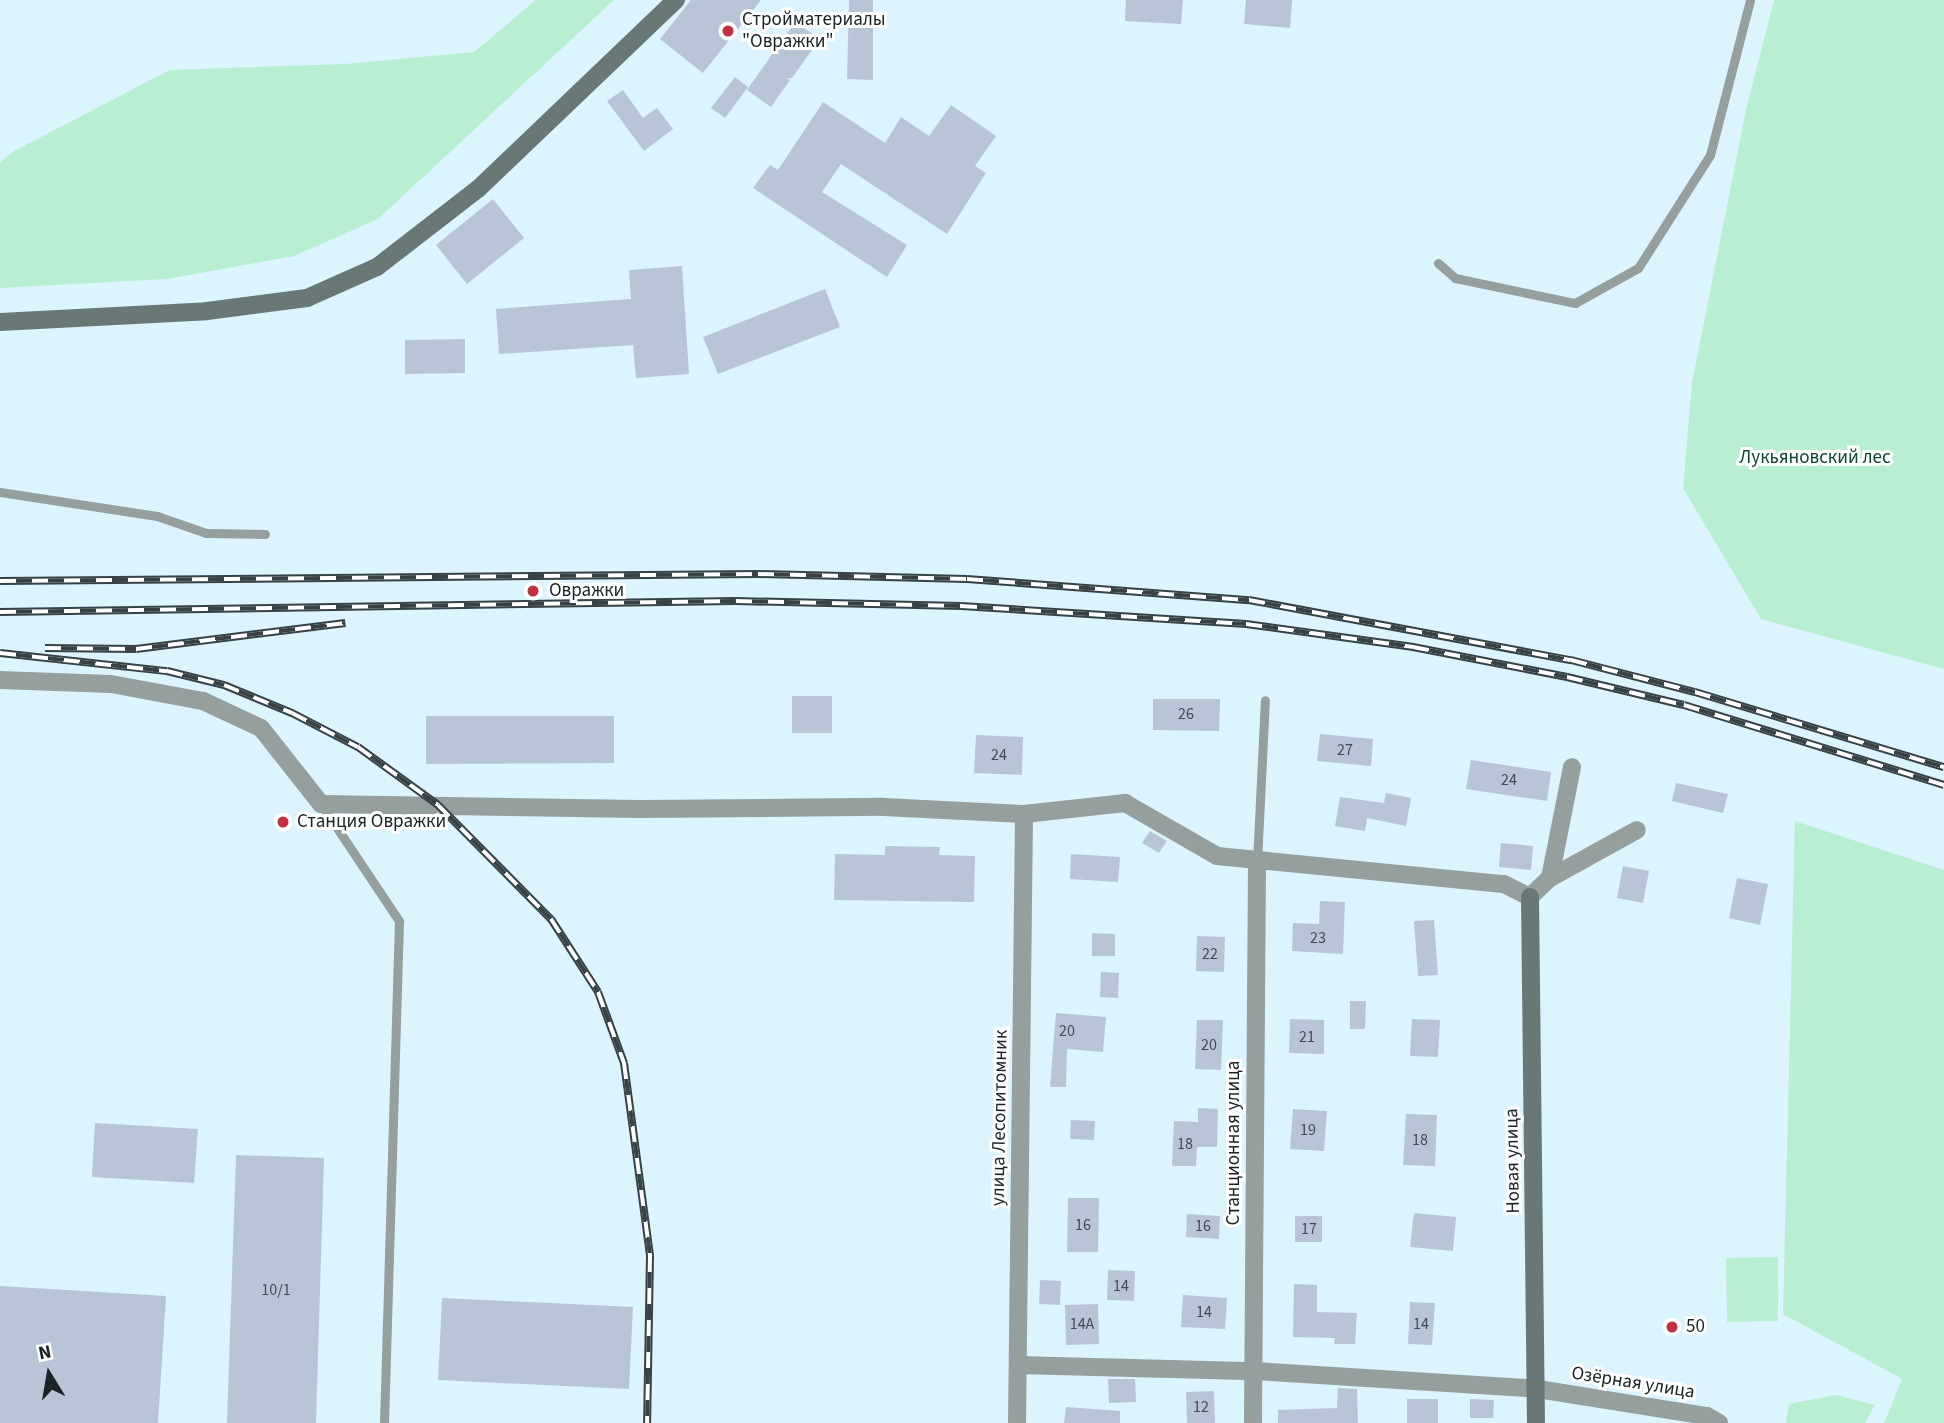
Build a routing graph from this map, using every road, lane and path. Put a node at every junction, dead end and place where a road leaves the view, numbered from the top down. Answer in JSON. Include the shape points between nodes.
{"nodes":[{"id":1,"x":676,"y":0,"type":"edge"},
{"id":2,"x":1750,"y":0,"type":"edge"},
{"id":3,"x":1438,"y":263,"type":"dead end"},
{"id":4,"x":0,"y":322,"type":"edge"},
{"id":5,"x":0,"y":492,"type":"edge"},
{"id":6,"x":265,"y":534,"type":"dead end"},
{"id":7,"x":0,"y":680,"type":"edge"},
{"id":8,"x":1265,"y":700,"type":"dead end"},
{"id":9,"x":1573,"y":767,"type":"dead end"},
{"id":10,"x":321,"y":804,"type":"junction"},
{"id":11,"x":1024,"y":814,"type":"junction"},
{"id":12,"x":1637,"y":830,"type":"dead end"},
{"id":13,"x":1256,"y":863,"type":"junction"},
{"id":14,"x":1550,"y":878,"type":"junction"},
{"id":15,"x":1530,"y":897,"type":"junction"},
{"id":16,"x":1018,"y":1365,"type":"junction"},
{"id":17,"x":1255,"y":1370,"type":"junction"},
{"id":18,"x":1538,"y":1390,"type":"junction"},
{"id":19,"x":384,"y":1423,"type":"edge"},
{"id":20,"x":1017,"y":1423,"type":"edge"},
{"id":21,"x":1253,"y":1423,"type":"edge"},
{"id":22,"x":1536,"y":1423,"type":"edge"},
{"id":23,"x":1719,"y":1423,"type":"edge"}],
"edges":[{"from":1,"to":4,"type":"main road","via":[[478,189],[377,267],[307,298],[207,312]]},
{"from":2,"to":3,"type":"lane","via":[[1710,155],[1638,268],[1575,303],[1455,278]]},
{"from":5,"to":6,"type":"lane","via":[[157,516],[206,533]]},
{"from":7,"to":10,"type":"street","via":[[111,684],[203,701],[261,728]]},
{"from":8,"to":13,"type":"lane"},
{"from":9,"to":14,"type":"street"},
{"from":10,"to":11,"type":"street","via":[[884,807]]},
{"from":10,"to":19,"type":"lane","via":[[399,922]]},
{"from":11,"to":13,"type":"street","via":[[1125,803],[1217,856]]},
{"from":11,"to":16,"type":"street","name":"улица Лесопитомник"},
{"from":12,"to":14,"type":"street"},
{"from":13,"to":15,"type":"street","via":[[1504,884]]},
{"from":13,"to":17,"type":"street","name":"Станционная улица"},
{"from":14,"to":15,"type":"street"},
{"from":15,"to":18,"type":"main road","name":"Новая улица"},
{"from":16,"to":17,"type":"street","name":"Озёрная улица"},
{"from":16,"to":20,"type":"street","name":"улица Лесопитомник"},
{"from":17,"to":18,"type":"street","name":"Озёрная улица"},
{"from":17,"to":21,"type":"street","name":"Станционная улица"},
{"from":18,"to":22,"type":"main road","name":"Новая улица"},
{"from":18,"to":23,"type":"street","name":"Озёрная улица","via":[[1707,1416]]}]}
